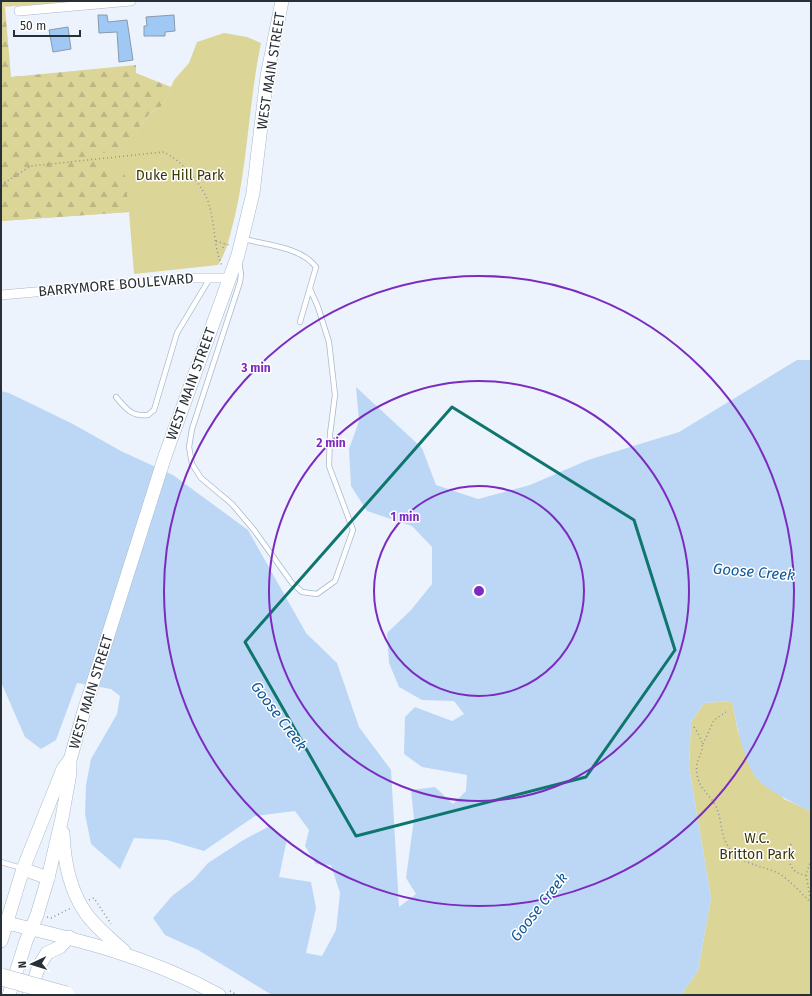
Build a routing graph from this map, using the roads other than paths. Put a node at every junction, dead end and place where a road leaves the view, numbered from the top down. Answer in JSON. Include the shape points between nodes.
{"nodes":[{"id":1,"x":130,"y":1,"type":"edge"},
{"id":2,"x":282,"y":1,"type":"edge"},
{"id":3,"x":19,"y":11,"type":"dead end"},
{"id":4,"x":242,"y":238,"type":"junction"},
{"id":5,"x":233,"y":253,"type":"junction"},
{"id":6,"x":226,"y":273,"type":"junction"},
{"id":7,"x":211,"y":277,"type":"junction"},
{"id":8,"x":310,"y":289,"type":"junction"},
{"id":9,"x":1,"y":295,"type":"edge"},
{"id":10,"x":300,"y":322,"type":"dead end"},
{"id":11,"x":116,"y":398,"type":"dead end"},
{"id":12,"x":70,"y":760,"type":"junction"},
{"id":13,"x":62,"y":818,"type":"junction"},
{"id":14,"x":1,"y":862,"type":"edge"},
{"id":15,"x":23,"y":869,"type":"junction"},
{"id":16,"x":48,"y":878,"type":"junction"},
{"id":17,"x":4,"y":923,"type":"edge"},
{"id":18,"x":32,"y":929,"type":"junction"},
{"id":19,"x":69,"y":937,"type":"junction"},
{"id":20,"x":1,"y":942,"type":"edge"},
{"id":21,"x":127,"y":954,"type":"junction"},
{"id":22,"x":1,"y":976,"type":"edge"},
{"id":23,"x":9,"y":995,"type":"edge"},
{"id":24,"x":29,"y":995,"type":"edge"},
{"id":25,"x":66,"y":995,"type":"edge"},
{"id":26,"x":219,"y":995,"type":"edge"}],
"edges":[{"from":1,"to":3,"type":"street"},
{"from":2,"to":4,"type":"main road","name":"WEST MAIN STREET","via":[[267,76],[253,193]]},
{"from":4,"to":5,"type":"main road","name":"WEST MAIN STREET"},
{"from":4,"to":8,"type":"lane","via":[[292,251],[309,259],[316,266]]},
{"from":5,"to":6,"type":"main road","name":"WEST MAIN STREET"},
{"from":5,"to":8,"type":"lane","via":[[241,268],[240,282],[192,429],[189,447],[192,464],[201,478],[232,504],[250,525],[292,583],[302,592],[317,594],[335,581],[353,530],[329,466],[335,395],[329,342]]},
{"from":6,"to":7,"type":"street","name":"BARRYMORE BOULEVARD"},
{"from":6,"to":12,"type":"main road","name":"WEST MAIN STREET"},
{"from":7,"to":9,"type":"street","name":"BARRYMORE BOULEVARD"},
{"from":7,"to":11,"type":"lane","via":[[177,332],[154,410],[148,415],[135,415],[126,410]]},
{"from":8,"to":10,"type":"lane"},
{"from":12,"to":13,"type":"main road","name":"WEST MAIN STREET"},
{"from":12,"to":15,"type":"main road","name":"WEST MAIN STREET","via":[[63,769]]},
{"from":13,"to":16,"type":"main road","name":"WEST MAIN STREET"},
{"from":13,"to":21,"type":"main road","via":[[65,858],[73,889],[85,912]]},
{"from":14,"to":15,"type":"lane"},
{"from":15,"to":16,"type":"main road"},
{"from":15,"to":17,"type":"main road","name":"WEST MAIN STREET"},
{"from":16,"to":18,"type":"main road","name":"WEST MAIN STREET"},
{"from":17,"to":18,"type":"main road"},
{"from":17,"to":20,"type":"main road","name":"WEST MAIN STREET"},
{"from":18,"to":19,"type":"main road"},
{"from":18,"to":23,"type":"main road","name":"WEST MAIN STREET"},
{"from":19,"to":21,"type":"main road"},
{"from":19,"to":24,"type":"main road","via":[[60,947],[47,953],[39,966]]},
{"from":21,"to":26,"type":"main road"},
{"from":22,"to":25,"type":"highway","bridge":true}]}
